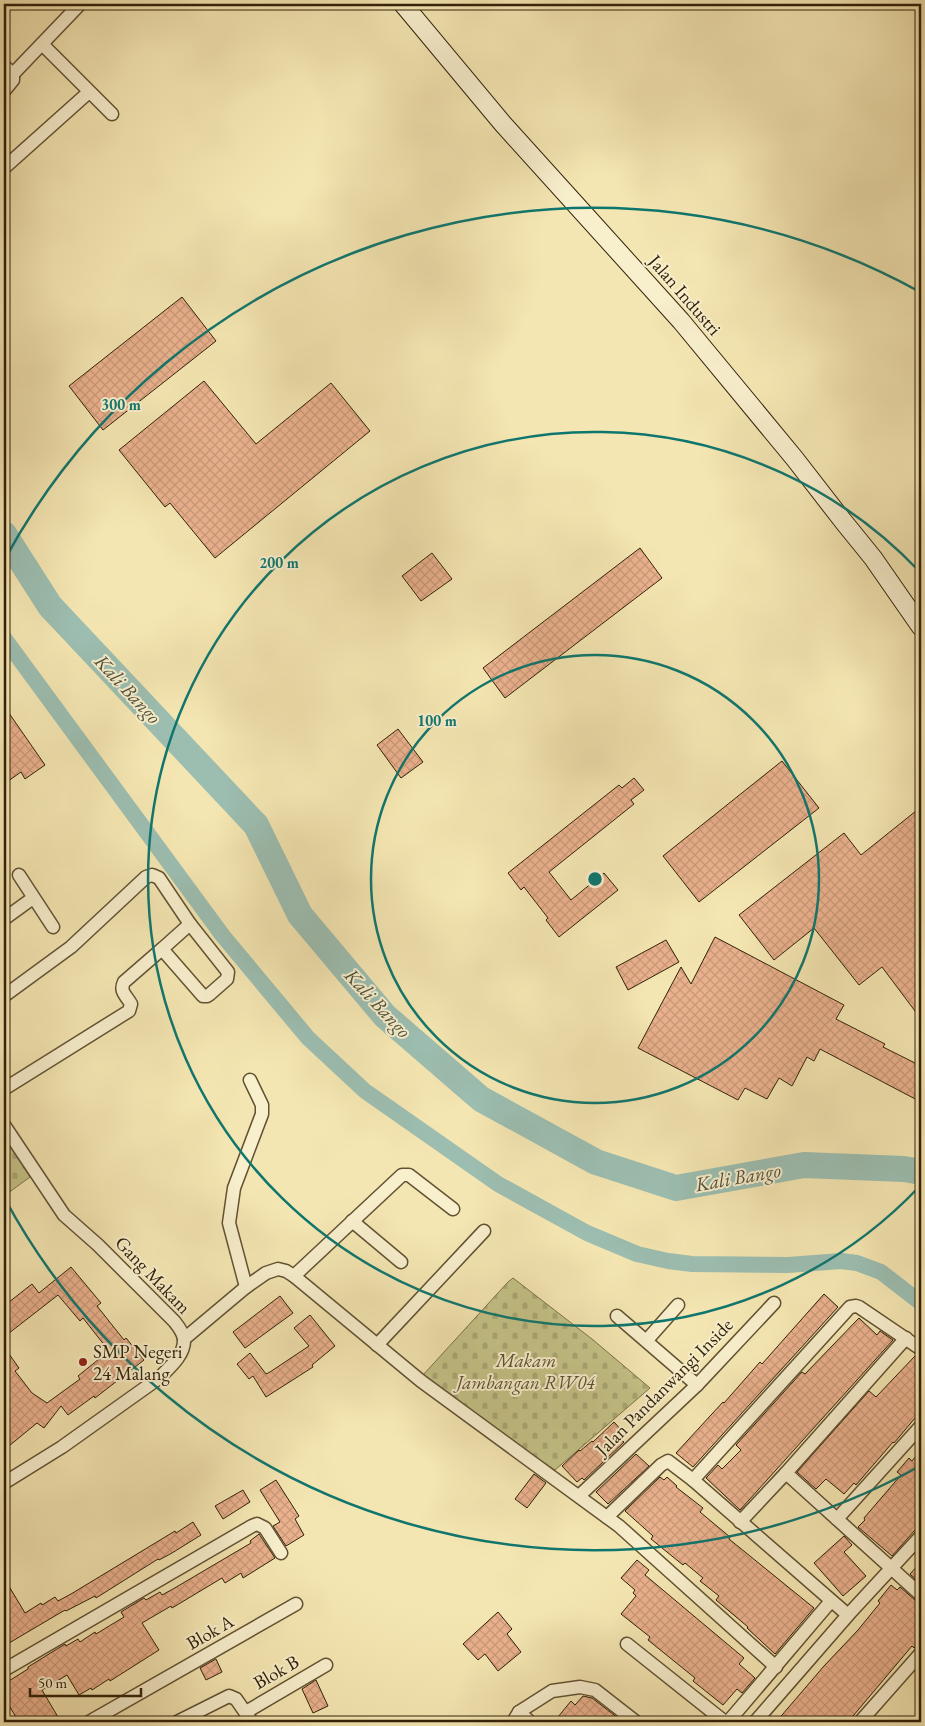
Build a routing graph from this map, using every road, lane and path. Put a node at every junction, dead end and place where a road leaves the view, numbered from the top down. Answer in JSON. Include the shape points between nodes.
{"nodes":[{"id":1,"x":402,"y":4,"type":"edge"},
{"id":2,"x":72,"y":6,"type":"edge"},
{"id":3,"x":42,"y":44,"type":"junction"},
{"id":4,"x":8,"y":70,"type":"edge"},
{"id":5,"x":4,"y":91,"type":"edge"},
{"id":6,"x":89,"y":92,"type":"junction"},
{"id":7,"x":112,"y":114,"type":"dead end"},
{"id":8,"x":4,"y":168,"type":"edge"},
{"id":9,"x":921,"y":627,"type":"edge"},
{"id":10,"x":19,"y":876,"type":"dead end"},
{"id":11,"x":33,"y":898,"type":"junction"},
{"id":12,"x":4,"y":919,"type":"edge"},
{"id":13,"x":190,"y":924,"type":"junction"},
{"id":14,"x":53,"y":927,"type":"dead end"},
{"id":15,"x":162,"y":949,"type":"junction"},
{"id":16,"x":4,"y":996,"type":"edge"},
{"id":17,"x":250,"y":1080,"type":"dead end"},
{"id":18,"x":4,"y":1089,"type":"edge"},
{"id":19,"x":4,"y":1125,"type":"edge"},
{"id":20,"x":454,"y":1209,"type":"dead end"},
{"id":21,"x":352,"y":1221,"type":"junction"},
{"id":22,"x":484,"y":1231,"type":"dead end"},
{"id":23,"x":401,"y":1262,"type":"dead end"},
{"id":24,"x":294,"y":1276,"type":"junction"},
{"id":25,"x":246,"y":1287,"type":"junction"},
{"id":26,"x":774,"y":1303,"type":"dead end"},
{"id":27,"x":678,"y":1306,"type":"dead end"},
{"id":28,"x":617,"y":1316,"type":"dead end"},
{"id":29,"x":906,"y":1338,"type":"junction"},
{"id":30,"x":184,"y":1339,"type":"junction"},
{"id":31,"x":647,"y":1340,"type":"junction"},
{"id":32,"x":377,"y":1345,"type":"junction"},
{"id":33,"x":921,"y":1349,"type":"edge"},
{"id":34,"x":696,"y":1385,"type":"junction"},
{"id":35,"x":921,"y":1426,"type":"edge"},
{"id":36,"x":786,"y":1473,"type":"junction"},
{"id":37,"x":693,"y":1480,"type":"junction"},
{"id":38,"x":4,"y":1483,"type":"edge"},
{"id":39,"x":579,"y":1496,"type":"junction"},
{"id":40,"x":607,"y":1517,"type":"junction"},
{"id":41,"x":837,"y":1519,"type":"junction"},
{"id":42,"x":740,"y":1522,"type":"junction"},
{"id":43,"x":921,"y":1536,"type":"edge"},
{"id":44,"x":281,"y":1553,"type":"dead end"},
{"id":45,"x":892,"y":1568,"type":"junction"},
{"id":46,"x":921,"y":1595,"type":"edge"},
{"id":47,"x":831,"y":1601,"type":"junction"},
{"id":48,"x":296,"y":1604,"type":"dead end"},
{"id":49,"x":848,"y":1615,"type":"junction"},
{"id":50,"x":627,"y":1644,"type":"dead end"},
{"id":51,"x":921,"y":1653,"type":"edge"},
{"id":52,"x":326,"y":1665,"type":"dead end"},
{"id":53,"x":776,"y":1667,"type":"junction"},
{"id":54,"x":4,"y":1670,"type":"edge"},
{"id":55,"x":249,"y":1717,"type":"edge"},
{"id":56,"x":516,"y":1717,"type":"edge"},
{"id":57,"x":181,"y":1721,"type":"edge"},
{"id":58,"x":89,"y":1722,"type":"edge"},
{"id":59,"x":530,"y":1722,"type":"edge"},
{"id":60,"x":636,"y":1722,"type":"edge"},
{"id":61,"x":727,"y":1722,"type":"edge"},
{"id":62,"x":754,"y":1722,"type":"edge"},
{"id":63,"x":860,"y":1722,"type":"edge"}],
"edges":[{"from":1,"to":9,"type":"street","name":"Jalan Industri","via":[[502,124],[681,321],[873,558]]},
{"from":2,"to":3,"type":"street"},
{"from":3,"to":4,"type":"street"},
{"from":3,"to":6,"type":"street"},
{"from":4,"to":5,"type":"street","via":[[13,80]]},
{"from":6,"to":7,"type":"street"},
{"from":6,"to":8,"type":"street"},
{"from":10,"to":11,"type":"street"},
{"from":11,"to":12,"type":"street"},
{"from":11,"to":14,"type":"street"},
{"from":13,"to":15,"type":"street"},
{"from":13,"to":15,"type":"street","via":[[228,972],[227,979],[203,996]]},
{"from":13,"to":16,"type":"street","via":[[159,878],[149,875],[72,947]]},
{"from":15,"to":18,"type":"street","via":[[124,982],[121,990],[131,1004],[129,1011]]},
{"from":17,"to":25,"type":"street","via":[[262,1105],[262,1114],[234,1188],[229,1223]]},
{"from":19,"to":30,"type":"street","name":"Gang Makam","via":[[64,1215],[174,1322]]},
{"from":20,"to":21,"type":"street","via":[[409,1175],[402,1174]]},
{"from":21,"to":23,"type":"street"},
{"from":21,"to":24,"type":"street"},
{"from":22,"to":32,"type":"street"},
{"from":24,"to":25,"type":"street","via":[[273,1269]]},
{"from":24,"to":32,"type":"street"},
{"from":25,"to":30,"type":"street"},
{"from":26,"to":34,"type":"street","name":"Jalan Pandanwangi Inside"},
{"from":27,"to":31,"type":"street"},
{"from":28,"to":31,"type":"street"},
{"from":29,"to":33,"type":"street"},
{"from":29,"to":36,"type":"street"},
{"from":29,"to":37,"type":"street","via":[[859,1307],[850,1307]]},
{"from":30,"to":38,"type":"street","name":"Gang Makam","via":[[173,1365],[159,1378],[62,1447]]},
{"from":31,"to":34,"type":"street"},
{"from":32,"to":39,"type":"street"},
{"from":34,"to":39,"type":"street","name":"Jalan Pandanwangi Inside"},
{"from":35,"to":41,"type":"street"},
{"from":36,"to":41,"type":"street"},
{"from":36,"to":42,"type":"street"},
{"from":37,"to":40,"type":"street","via":[[673,1464],[665,1462]]},
{"from":37,"to":42,"type":"street"},
{"from":39,"to":40,"type":"street"},
{"from":40,"to":53,"type":"street"},
{"from":41,"to":45,"type":"street"},
{"from":42,"to":47,"type":"street"},
{"from":43,"to":45,"type":"street"},
{"from":44,"to":54,"type":"street","via":[[264,1528],[257,1524],[252,1526]]},
{"from":45,"to":46,"type":"street"},
{"from":45,"to":49,"type":"street"},
{"from":47,"to":49,"type":"street"},
{"from":47,"to":53,"type":"street"},
{"from":48,"to":58,"type":"street","name":"Blok A"},
{"from":49,"to":62,"type":"street"},
{"from":50,"to":61,"type":"street"},
{"from":51,"to":63,"type":"street"},
{"from":52,"to":55,"type":"street","name":"Blok B"},
{"from":53,"to":61,"type":"street"},
{"from":55,"to":57,"type":"street","name":"Blok B","via":[[236,1699],[229,1696]]},
{"from":56,"to":59,"type":"street"},
{"from":56,"to":60,"type":"street","via":[[552,1691],[580,1687],[595,1690]]}]}
